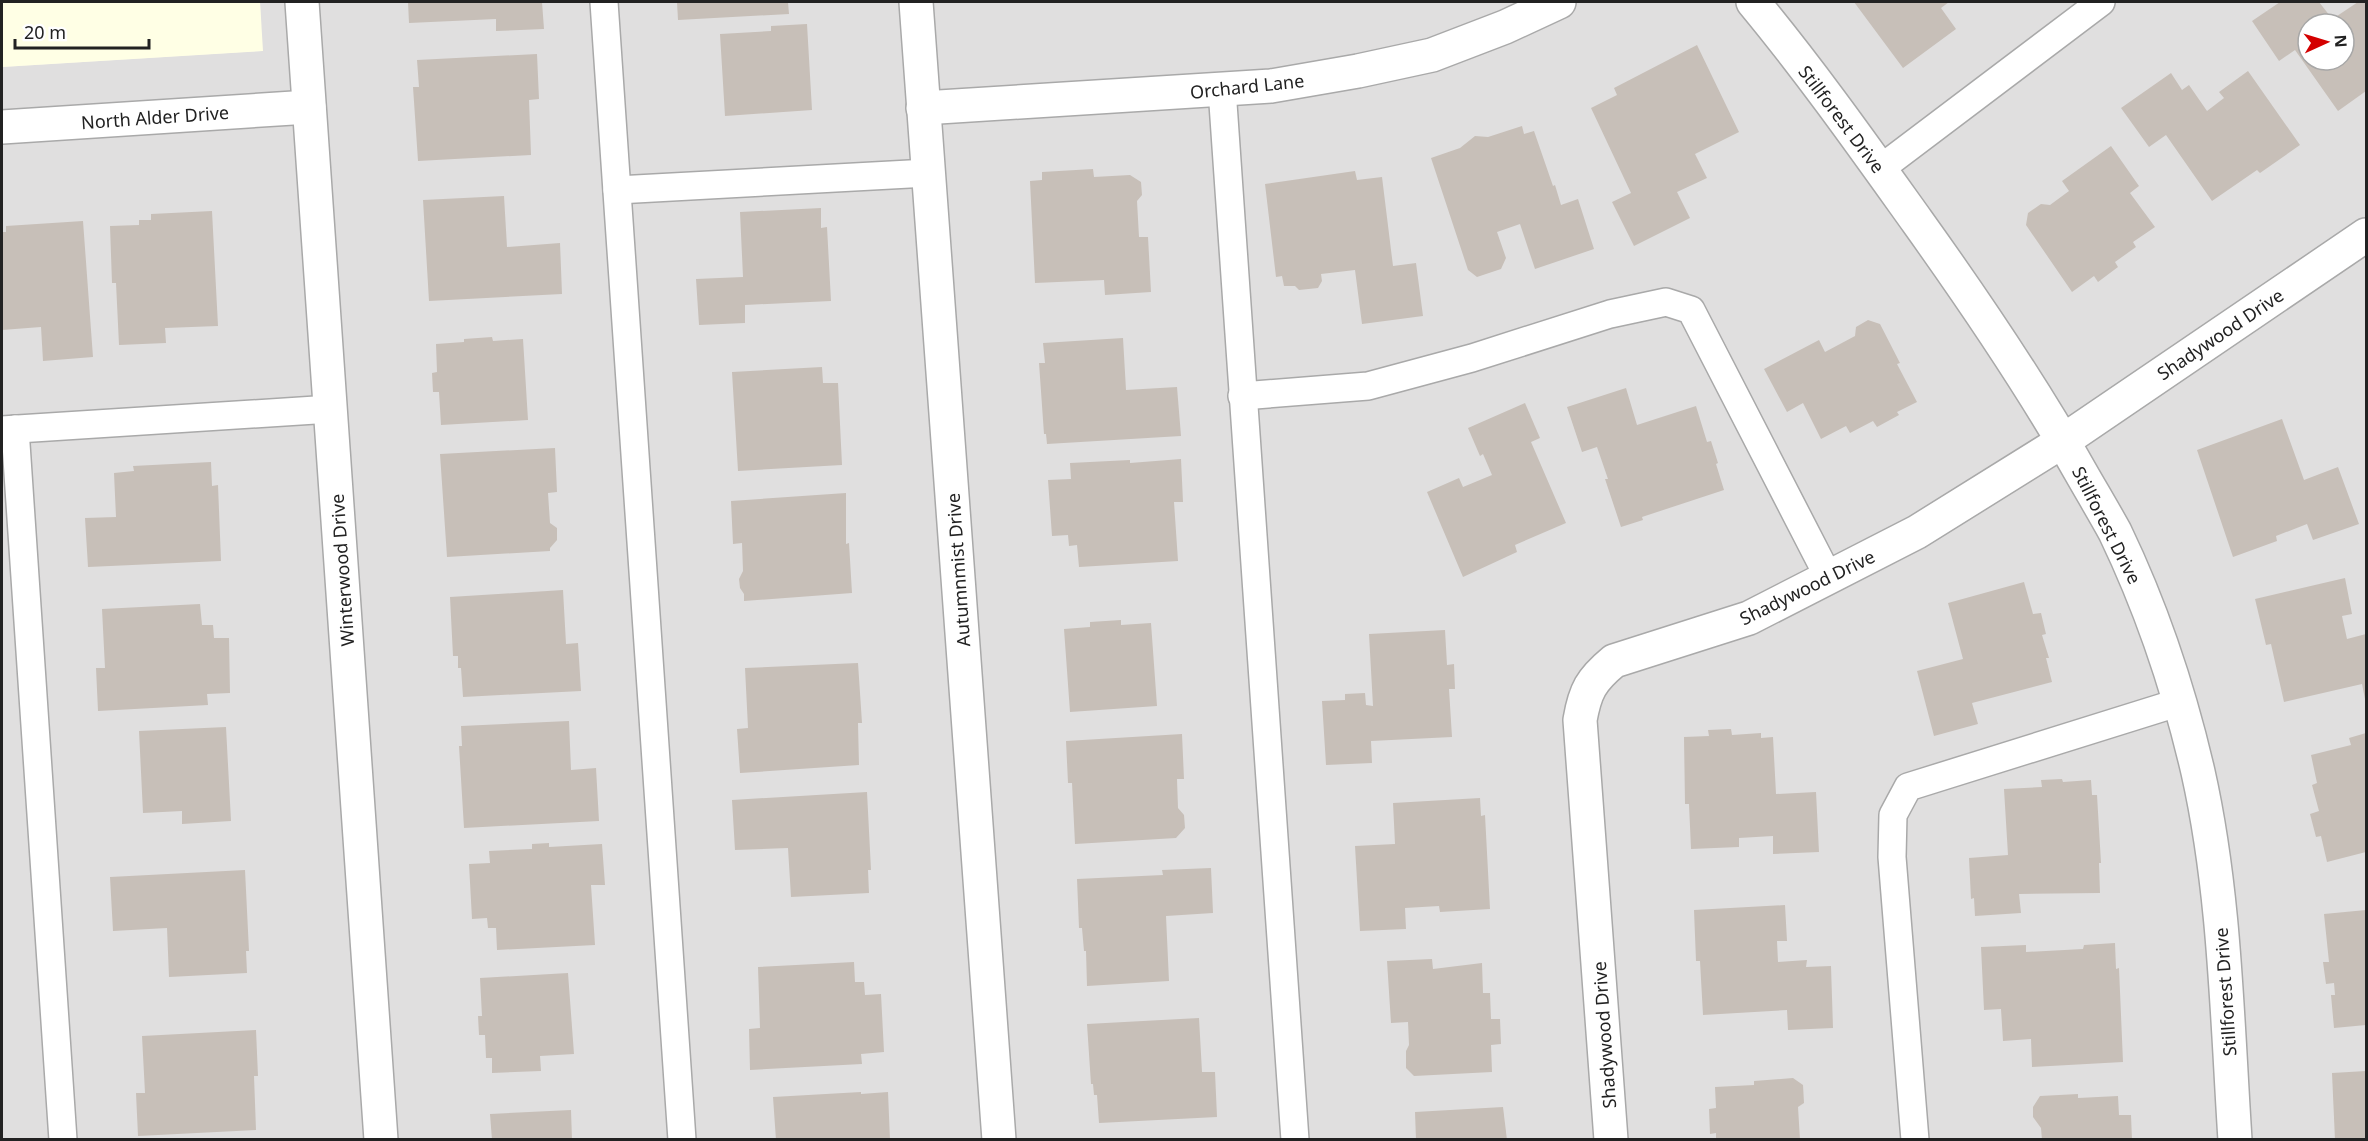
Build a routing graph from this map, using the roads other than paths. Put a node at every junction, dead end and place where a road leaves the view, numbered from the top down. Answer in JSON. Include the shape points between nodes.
{"nodes":[{"id":1,"x":302,"y":2,"type":"edge"},
{"id":2,"x":604,"y":2,"type":"edge"},
{"id":3,"x":916,"y":2,"type":"edge"},
{"id":4,"x":1559,"y":2,"type":"edge"},
{"id":5,"x":1753,"y":2,"type":"edge"},
{"id":6,"x":2101,"y":2,"type":"edge"},
{"id":7,"x":1222,"y":89,"type":"junction"},
{"id":8,"x":309,"y":107,"type":"junction"},
{"id":9,"x":923,"y":108,"type":"junction"},
{"id":10,"x":2,"y":127,"type":"edge"},
{"id":11,"x":1880,"y":169,"type":"junction"},
{"id":12,"x":928,"y":173,"type":"junction"},
{"id":13,"x":617,"y":190,"type":"junction"},
{"id":14,"x":2367,"y":235,"type":"edge"},
{"id":15,"x":1242,"y":396,"type":"junction"},
{"id":16,"x":331,"y":409,"type":"junction"},
{"id":17,"x":8,"y":430,"type":"edge"},
{"id":18,"x":2063,"y":441,"type":"junction"},
{"id":19,"x":1829,"y":578,"type":"junction"},
{"id":20,"x":2180,"y":702,"type":"junction"},
{"id":21,"x":63,"y":1140,"type":"edge"},
{"id":22,"x":381,"y":1140,"type":"edge"},
{"id":23,"x":682,"y":1140,"type":"edge"},
{"id":24,"x":999,"y":1140,"type":"edge"},
{"id":25,"x":1295,"y":1140,"type":"edge"},
{"id":26,"x":1611,"y":1140,"type":"edge"},
{"id":27,"x":1915,"y":1140,"type":"edge"},
{"id":28,"x":2235,"y":1140,"type":"edge"}],
"edges":[{"from":1,"to":8,"type":"street","name":"Winterwood Drive"},
{"from":2,"to":13,"type":"lane"},
{"from":3,"to":9,"type":"street","name":"Autumnmist Drive"},
{"from":4,"to":7,"type":"street","name":"Orchard Lane","via":[[1432,56],[1271,86]]},
{"from":5,"to":11,"type":"street","name":"Stillforest Drive"},
{"from":6,"to":11,"type":"lane"},
{"from":7,"to":9,"type":"street","name":"Orchard Lane"},
{"from":7,"to":15,"type":"lane"},
{"from":8,"to":10,"type":"street","name":"North Alder Drive"},
{"from":8,"to":16,"type":"street","name":"Winterwood Drive"},
{"from":9,"to":12,"type":"street","name":"Autumnmist Drive"},
{"from":11,"to":18,"type":"street","name":"Stillforest Drive","via":[[1990,323]]},
{"from":12,"to":13,"type":"lane"},
{"from":12,"to":24,"type":"street","name":"Autumnmist Drive"},
{"from":13,"to":23,"type":"lane"},
{"from":14,"to":18,"type":"street","name":"Shadywood Drive"},
{"from":15,"to":19,"type":"lane","via":[[1368,386],[1610,314],[1666,302],[1691,309]]},
{"from":15,"to":25,"type":"lane"},
{"from":16,"to":17,"type":"lane"},
{"from":16,"to":22,"type":"street","name":"Winterwood Drive"},
{"from":17,"to":21,"type":"lane"},
{"from":18,"to":19,"type":"street","name":"Shadywood Drive","via":[[1917,532]]},
{"from":18,"to":20,"type":"street","name":"Stillforest Drive","via":[[2114,531],[2146,603]]},
{"from":19,"to":26,"type":"street","name":"Shadywood Drive","via":[[1749,618],[1614,661],[1596,676],[1584,696],[1580,720]]},
{"from":20,"to":27,"type":"lane","via":[[1908,787],[1893,815],[1892,857]]},
{"from":20,"to":28,"type":"street","name":"Stillforest Drive","via":[[2213,859]]}]}
